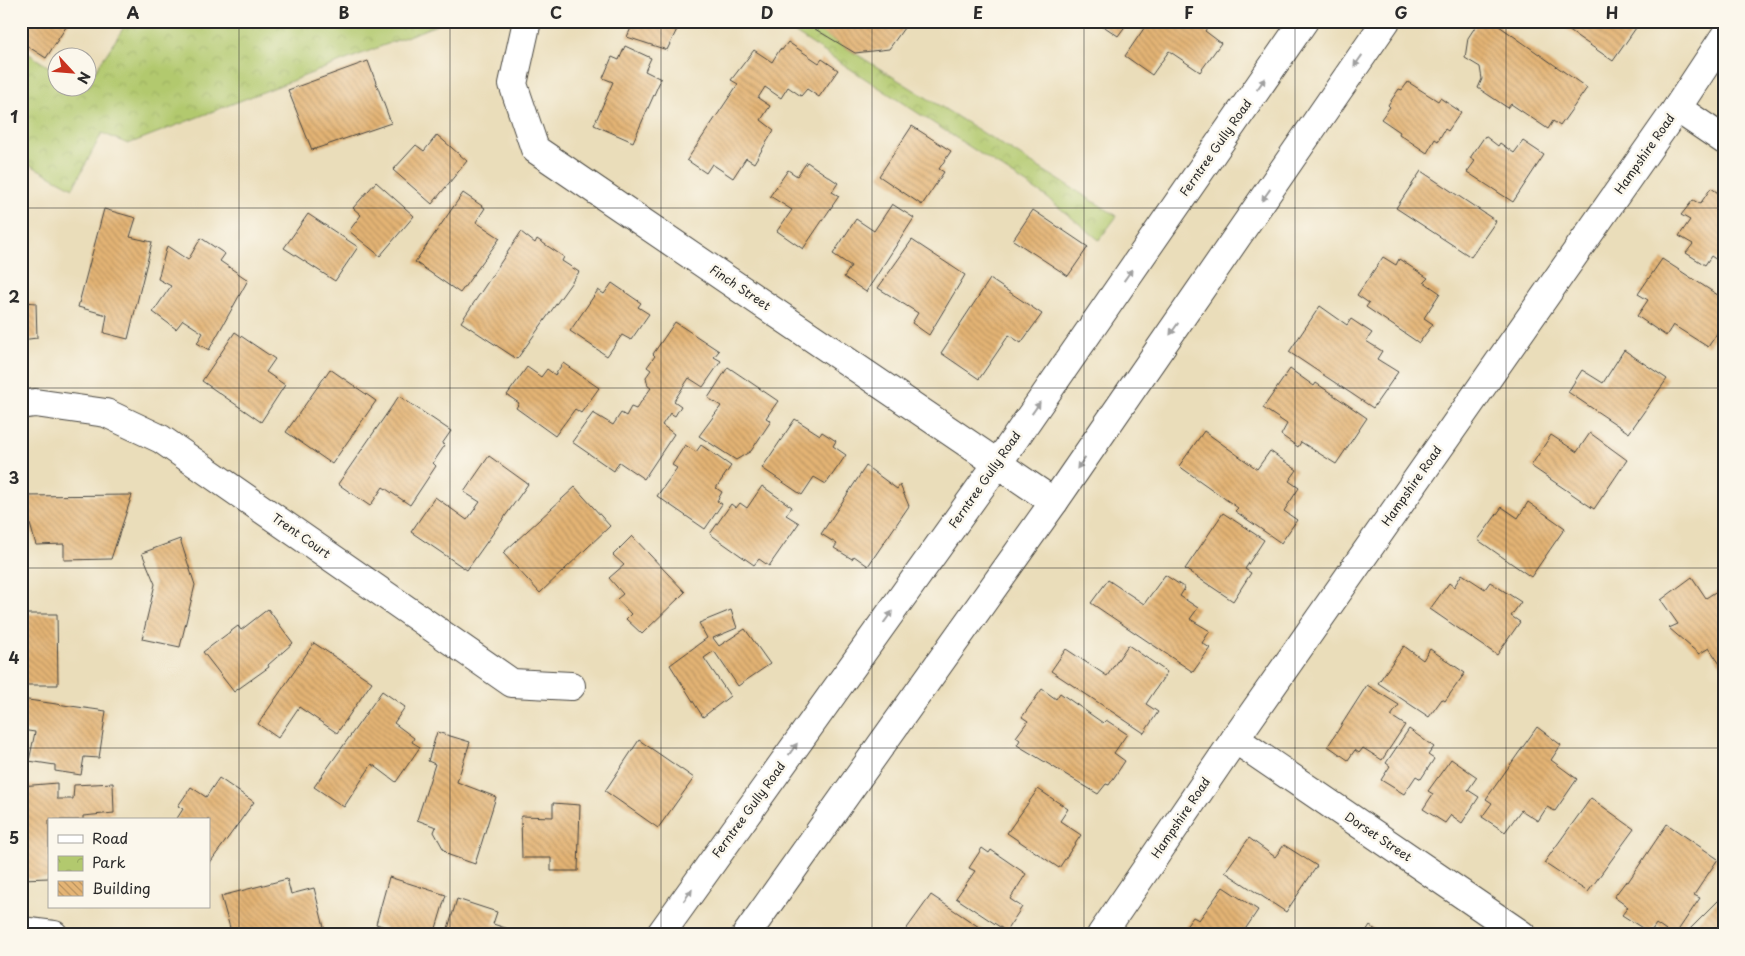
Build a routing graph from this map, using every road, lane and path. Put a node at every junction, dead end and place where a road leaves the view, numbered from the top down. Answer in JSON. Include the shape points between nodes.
{"nodes":[{"id":1,"x":527,"y":21,"type":"edge"},
{"id":2,"x":1304,"y":21,"type":"edge"},
{"id":3,"x":1386,"y":21,"type":"edge"},
{"id":4,"x":1724,"y":37,"type":"edge"},
{"id":5,"x":1677,"y":108,"type":"junction"},
{"id":6,"x":1724,"y":140,"type":"edge"},
{"id":7,"x":21,"y":405,"type":"edge"},
{"id":8,"x":998,"y":463,"type":"junction"},
{"id":9,"x":1054,"y":502,"type":"junction"},
{"id":10,"x":571,"y":686,"type":"dead end"},
{"id":11,"x":1235,"y":739,"type":"junction"},
{"id":12,"x":21,"y":931,"type":"edge"},
{"id":13,"x":54,"y":935,"type":"edge"},
{"id":14,"x":660,"y":935,"type":"edge"},
{"id":15,"x":746,"y":935,"type":"edge"},
{"id":16,"x":1101,"y":935,"type":"edge"},
{"id":17,"x":1522,"y":935,"type":"edge"}],
"edges":[{"from":1,"to":8,"type":"street","name":"Finch Street","via":[[513,84],[535,149]]},
{"from":8,"to":2,"type":"street","name":"Ferntree Gully Road","one_way":true},
{"from":3,"to":9,"type":"street","one_way":true},
{"from":4,"to":5,"type":"street","name":"Hampshire Road"},
{"from":5,"to":6,"type":"street"},
{"from":5,"to":11,"type":"street","name":"Hampshire Road"},
{"from":7,"to":10,"type":"street","name":"Trent Court","via":[[106,413],[161,439],[512,683]]},
{"from":8,"to":9,"type":"street","name":"Finch Street"},
{"from":14,"to":8,"type":"street","name":"Ferntree Gully Road","one_way":true},
{"from":9,"to":15,"type":"street"},
{"from":11,"to":16,"type":"street","name":"Hampshire Road"},
{"from":11,"to":17,"type":"street","name":"Dorset Street"},
{"from":12,"to":13,"type":"street"}]}
